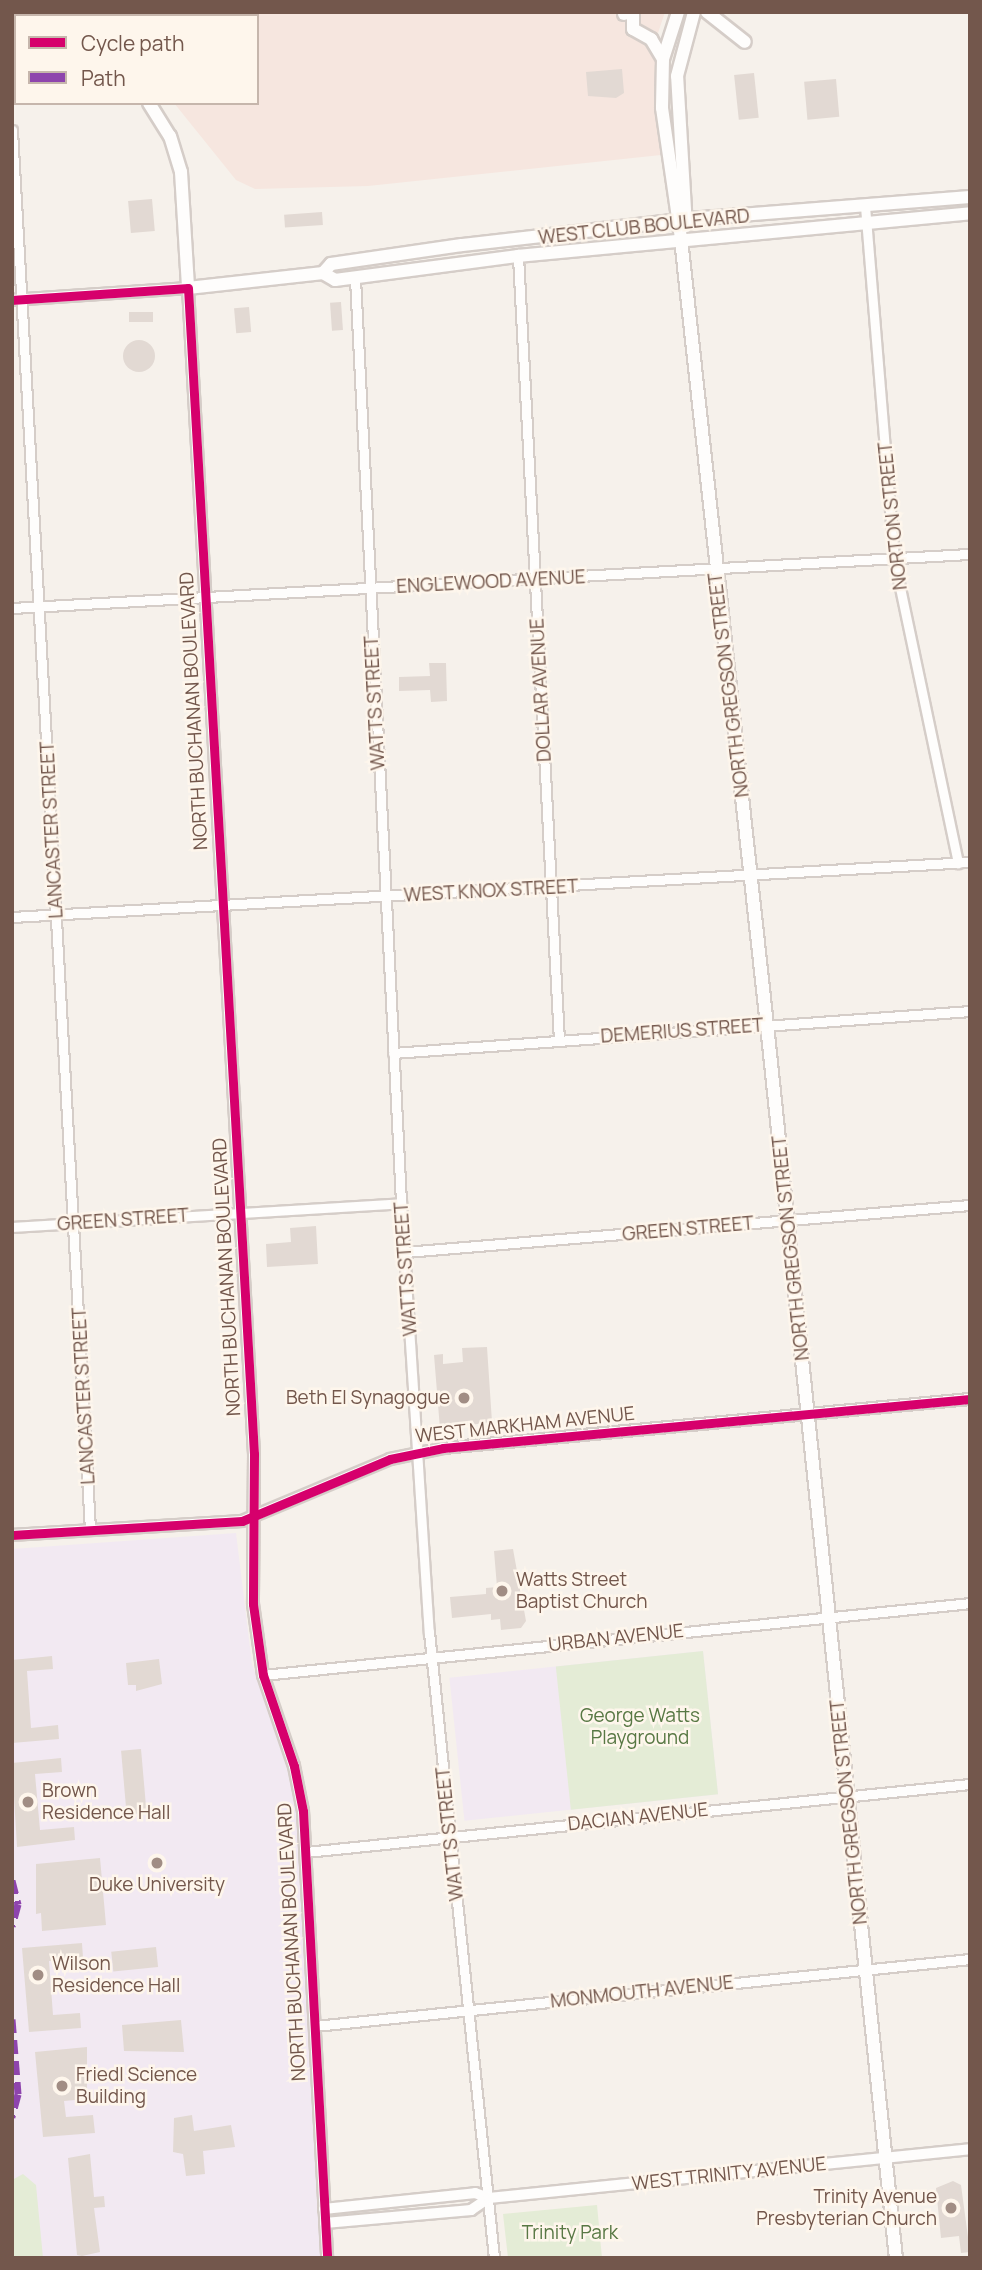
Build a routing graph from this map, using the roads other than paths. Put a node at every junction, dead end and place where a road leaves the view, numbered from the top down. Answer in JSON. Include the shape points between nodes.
{"nodes":[{"id":1,"x":678,"y":12,"type":"edge"},
{"id":2,"x":694,"y":12,"type":"edge"},
{"id":3,"x":707,"y":12,"type":"edge"},
{"id":4,"x":627,"y":13,"type":"edge"},
{"id":5,"x":745,"y":42,"type":"dead end"},
{"id":6,"x":663,"y":59,"type":"junction"},
{"id":7,"x":150,"y":105,"type":"edge"},
{"id":8,"x":12,"y":130,"type":"edge"},
{"id":9,"x":970,"y":197,"type":"edge"},
{"id":10,"x":865,"y":206,"type":"junction"},
{"id":11,"x":970,"y":213,"type":"edge"},
{"id":12,"x":689,"y":219,"type":"junction"},
{"id":13,"x":866,"y":221,"type":"junction"},
{"id":14,"x":675,"y":224,"type":"junction"},
{"id":15,"x":681,"y":239,"type":"junction"},
{"id":16,"x":392,"y":254,"type":"junction"},
{"id":17,"x":517,"y":256,"type":"junction"},
{"id":18,"x":323,"y":273,"type":"junction"},
{"id":19,"x":355,"y":278,"type":"junction"},
{"id":20,"x":188,"y":288,"type":"junction"},
{"id":21,"x":17,"y":300,"type":"edge"},
{"id":22,"x":970,"y":554,"type":"edge"},
{"id":23,"x":894,"y":559,"type":"junction"},
{"id":24,"x":716,"y":570,"type":"junction"},
{"id":25,"x":535,"y":580,"type":"junction"},
{"id":26,"x":369,"y":588,"type":"junction"},
{"id":27,"x":205,"y":597,"type":"junction"},
{"id":28,"x":40,"y":607,"type":"junction"},
{"id":29,"x":12,"y":608,"type":"edge"},
{"id":30,"x":970,"y":862,"type":"edge"},
{"id":31,"x":958,"y":863,"type":"junction"},
{"id":32,"x":751,"y":876,"type":"junction"},
{"id":33,"x":551,"y":888,"type":"junction"},
{"id":34,"x":386,"y":896,"type":"junction"},
{"id":35,"x":222,"y":906,"type":"junction"},
{"id":36,"x":57,"y":915,"type":"junction"},
{"id":37,"x":12,"y":917,"type":"edge"},
{"id":38,"x":970,"y":1011,"type":"edge"},
{"id":39,"x":767,"y":1025,"type":"junction"},
{"id":40,"x":559,"y":1040,"type":"junction"},
{"id":41,"x":393,"y":1053,"type":"junction"},
{"id":42,"x":401,"y":1203,"type":"junction"},
{"id":43,"x":970,"y":1205,"type":"edge"},
{"id":44,"x":241,"y":1213,"type":"junction"},
{"id":45,"x":788,"y":1221,"type":"junction"},
{"id":46,"x":75,"y":1224,"type":"junction"},
{"id":47,"x":12,"y":1227,"type":"edge"},
{"id":48,"x":405,"y":1252,"type":"junction"},
{"id":49,"x":970,"y":1399,"type":"edge"},
{"id":50,"x":809,"y":1417,"type":"junction"},
{"id":51,"x":418,"y":1452,"type":"junction"},
{"id":52,"x":251,"y":1518,"type":"junction"},
{"id":53,"x":90,"y":1530,"type":"junction"},
{"id":54,"x":12,"y":1535,"type":"edge"},
{"id":55,"x":970,"y":1603,"type":"edge"},
{"id":56,"x":830,"y":1618,"type":"junction"},
{"id":57,"x":432,"y":1657,"type":"junction"},
{"id":58,"x":263,"y":1675,"type":"junction"},
{"id":59,"x":970,"y":1784,"type":"edge"},
{"id":60,"x":849,"y":1796,"type":"junction"},
{"id":61,"x":451,"y":1837,"type":"junction"},
{"id":62,"x":306,"y":1852,"type":"junction"},
{"id":63,"x":970,"y":1959,"type":"edge"},
{"id":64,"x":866,"y":1969,"type":"junction"},
{"id":65,"x":469,"y":2011,"type":"junction"},
{"id":66,"x":315,"y":2026,"type":"junction"},
{"id":67,"x":970,"y":2149,"type":"edge"},
{"id":68,"x":885,"y":2157,"type":"junction"},
{"id":69,"x":489,"y":2198,"type":"junction"},
{"id":70,"x":324,"y":2209,"type":"junction"},
{"id":71,"x":325,"y":2223,"type":"junction"},
{"id":72,"x":327,"y":2258,"type":"edge"},
{"id":73,"x":494,"y":2258,"type":"edge"},
{"id":74,"x":896,"y":2258,"type":"edge"}],
"edges":[{"from":1,"to":6,"type":"main road","name":"NORTH GREGSON STREET"},
{"from":2,"to":12,"type":"main road","name":"NORTH GREGSON STREET","via":[[677,76]]},
{"from":3,"to":5,"type":"main road","via":[[713,23]]},
{"from":4,"to":6,"type":"main road","via":[[634,29],[651,39]]},
{"from":6,"to":14,"type":"main road","name":"NORTH GREGSON STREET","via":[[662,108]]},
{"from":7,"to":20,"type":"main road","via":[[170,136],[181,172]]},
{"from":8,"to":21,"type":"street","name":"LANCASTER STREET"},
{"from":9,"to":10,"type":"main road","name":"WEST CLUB BOULEVARD"},
{"from":10,"to":12,"type":"main road","name":"WEST CLUB BOULEVARD"},
{"from":10,"to":13,"type":"street","name":"NORTON STREET"},
{"from":11,"to":13,"type":"main road","name":"WEST CLUB BOULEVARD"},
{"from":12,"to":14,"type":"main road","name":"WEST CLUB BOULEVARD"},
{"from":12,"to":15,"type":"main road","name":"NORTH GREGSON STREET"},
{"from":13,"to":15,"type":"main road","name":"WEST CLUB BOULEVARD"},
{"from":13,"to":23,"type":"street","name":"NORTON STREET"},
{"from":14,"to":15,"type":"main road","name":"NORTH GREGSON STREET"},
{"from":14,"to":16,"type":"main road","name":"WEST CLUB BOULEVARD"},
{"from":15,"to":17,"type":"main road","name":"WEST CLUB BOULEVARD"},
{"from":15,"to":24,"type":"main road","name":"NORTH GREGSON STREET"},
{"from":16,"to":18,"type":"main road","name":"WEST CLUB BOULEVARD","via":[[331,264]]},
{"from":16,"to":19,"type":"main road","via":[[366,264]]},
{"from":17,"to":19,"type":"main road","name":"WEST CLUB BOULEVARD"},
{"from":17,"to":25,"type":"street","name":"DOLLAR AVENUE"},
{"from":18,"to":19,"type":"main road","name":"WEST CLUB BOULEVARD","via":[[332,280]]},
{"from":18,"to":20,"type":"main road","name":"WEST CLUB BOULEVARD"},
{"from":19,"to":26,"type":"street","name":"WATTS STREET"},
{"from":20,"to":21,"type":"street","name":"WEST CLUB BOULEVARD"},
{"from":20,"to":27,"type":"street","name":"NORTH BUCHANAN BOULEVARD"},
{"from":21,"to":28,"type":"street","name":"LANCASTER STREET"},
{"from":22,"to":23,"type":"street","name":"ENGLEWOOD AVENUE"},
{"from":23,"to":24,"type":"street","name":"ENGLEWOOD AVENUE"},
{"from":23,"to":31,"type":"street","name":"NORTON STREET"},
{"from":24,"to":25,"type":"street","name":"ENGLEWOOD AVENUE"},
{"from":24,"to":32,"type":"main road","name":"NORTH GREGSON STREET"},
{"from":25,"to":26,"type":"street","name":"ENGLEWOOD AVENUE"},
{"from":25,"to":33,"type":"street","name":"DOLLAR AVENUE"},
{"from":26,"to":27,"type":"street","name":"ENGLEWOOD AVENUE"},
{"from":26,"to":34,"type":"street","name":"WATTS STREET"},
{"from":27,"to":28,"type":"street","name":"ENGLEWOOD AVENUE"},
{"from":27,"to":35,"type":"street","name":"NORTH BUCHANAN BOULEVARD"},
{"from":28,"to":29,"type":"street","name":"ENGLEWOOD AVENUE"},
{"from":28,"to":36,"type":"street","name":"LANCASTER STREET"},
{"from":30,"to":31,"type":"street","name":"WEST KNOX STREET"},
{"from":31,"to":32,"type":"street","name":"WEST KNOX STREET"},
{"from":32,"to":33,"type":"street","name":"WEST KNOX STREET"},
{"from":32,"to":39,"type":"main road","name":"NORTH GREGSON STREET"},
{"from":33,"to":34,"type":"street","name":"WEST KNOX STREET"},
{"from":33,"to":40,"type":"street","name":"DOLLAR AVENUE"},
{"from":34,"to":35,"type":"street","name":"WEST KNOX STREET"},
{"from":34,"to":41,"type":"street","name":"WATTS STREET"},
{"from":35,"to":36,"type":"street","name":"WEST KNOX STREET"},
{"from":35,"to":44,"type":"street","name":"NORTH BUCHANAN BOULEVARD"},
{"from":36,"to":37,"type":"street","name":"WEST KNOX STREET"},
{"from":36,"to":46,"type":"street","name":"LANCASTER STREET"},
{"from":38,"to":39,"type":"street","name":"DEMERIUS STREET"},
{"from":39,"to":40,"type":"street","name":"DEMERIUS STREET"},
{"from":39,"to":45,"type":"main road","name":"NORTH GREGSON STREET"},
{"from":40,"to":41,"type":"street","name":"DEMERIUS STREET"},
{"from":41,"to":42,"type":"street","name":"WATTS STREET"},
{"from":42,"to":44,"type":"street","name":"GREEN STREET"},
{"from":42,"to":48,"type":"street","name":"WATTS STREET"},
{"from":43,"to":45,"type":"street","name":"GREEN STREET"},
{"from":44,"to":46,"type":"street","name":"GREEN STREET"},
{"from":44,"to":52,"type":"street","name":"NORTH BUCHANAN BOULEVARD","via":[[255,1480]]},
{"from":45,"to":48,"type":"street","name":"GREEN STREET"},
{"from":45,"to":50,"type":"main road","name":"NORTH GREGSON STREET"},
{"from":46,"to":47,"type":"street","name":"GREEN STREET"},
{"from":46,"to":53,"type":"street","name":"LANCASTER STREET"},
{"from":48,"to":51,"type":"street","name":"WATTS STREET"},
{"from":49,"to":50,"type":"street","name":"WEST MARKHAM AVENUE"},
{"from":50,"to":51,"type":"street","name":"WEST MARKHAM AVENUE"},
{"from":50,"to":56,"type":"main road","name":"NORTH GREGSON STREET"},
{"from":51,"to":52,"type":"street","name":"WEST MARKHAM AVENUE"},
{"from":51,"to":57,"type":"street","name":"WATTS STREET"},
{"from":52,"to":53,"type":"street","name":"WEST MARKHAM AVENUE"},
{"from":52,"to":58,"type":"street","name":"NORTH BUCHANAN BOULEVARD","via":[[253,1604]]},
{"from":53,"to":54,"type":"street","name":"WEST MARKHAM AVENUE"},
{"from":55,"to":56,"type":"street","name":"URBAN AVENUE"},
{"from":56,"to":57,"type":"street","name":"URBAN AVENUE"},
{"from":56,"to":60,"type":"main road","name":"NORTH GREGSON STREET"},
{"from":57,"to":58,"type":"street","name":"URBAN AVENUE"},
{"from":57,"to":61,"type":"street","name":"WATTS STREET"},
{"from":58,"to":62,"type":"street","name":"NORTH BUCHANAN BOULEVARD","via":[[295,1766]]},
{"from":59,"to":60,"type":"street","name":"DACIAN AVENUE"},
{"from":60,"to":61,"type":"street","name":"DACIAN AVENUE"},
{"from":60,"to":64,"type":"main road","name":"NORTH GREGSON STREET"},
{"from":61,"to":62,"type":"street","name":"DACIAN AVENUE"},
{"from":61,"to":65,"type":"street","name":"WATTS STREET"},
{"from":62,"to":66,"type":"street","name":"NORTH BUCHANAN BOULEVARD"},
{"from":63,"to":64,"type":"street","name":"MONMOUTH AVENUE"},
{"from":64,"to":65,"type":"street","name":"MONMOUTH AVENUE"},
{"from":64,"to":68,"type":"main road","name":"NORTH GREGSON STREET"},
{"from":65,"to":66,"type":"street","name":"MONMOUTH AVENUE"},
{"from":65,"to":69,"type":"street","name":"WATTS STREET"},
{"from":66,"to":70,"type":"street","name":"NORTH BUCHANAN BOULEVARD"},
{"from":67,"to":68,"type":"street","name":"WEST TRINITY AVENUE"},
{"from":68,"to":69,"type":"street","name":"WEST TRINITY AVENUE"},
{"from":68,"to":74,"type":"main road","name":"NORTH GREGSON STREET"},
{"from":69,"to":70,"type":"street","name":"WEST TRINITY AVENUE","via":[[475,2193]]},
{"from":69,"to":71,"type":"street","name":"WEST TRINITY AVENUE","via":[[471,2210]]},
{"from":69,"to":73,"type":"street","name":"WATTS STREET"},
{"from":70,"to":71,"type":"street","name":"NORTH BUCHANAN BOULEVARD"},
{"from":71,"to":72,"type":"street","name":"NORTH BUCHANAN BOULEVARD"}]}
